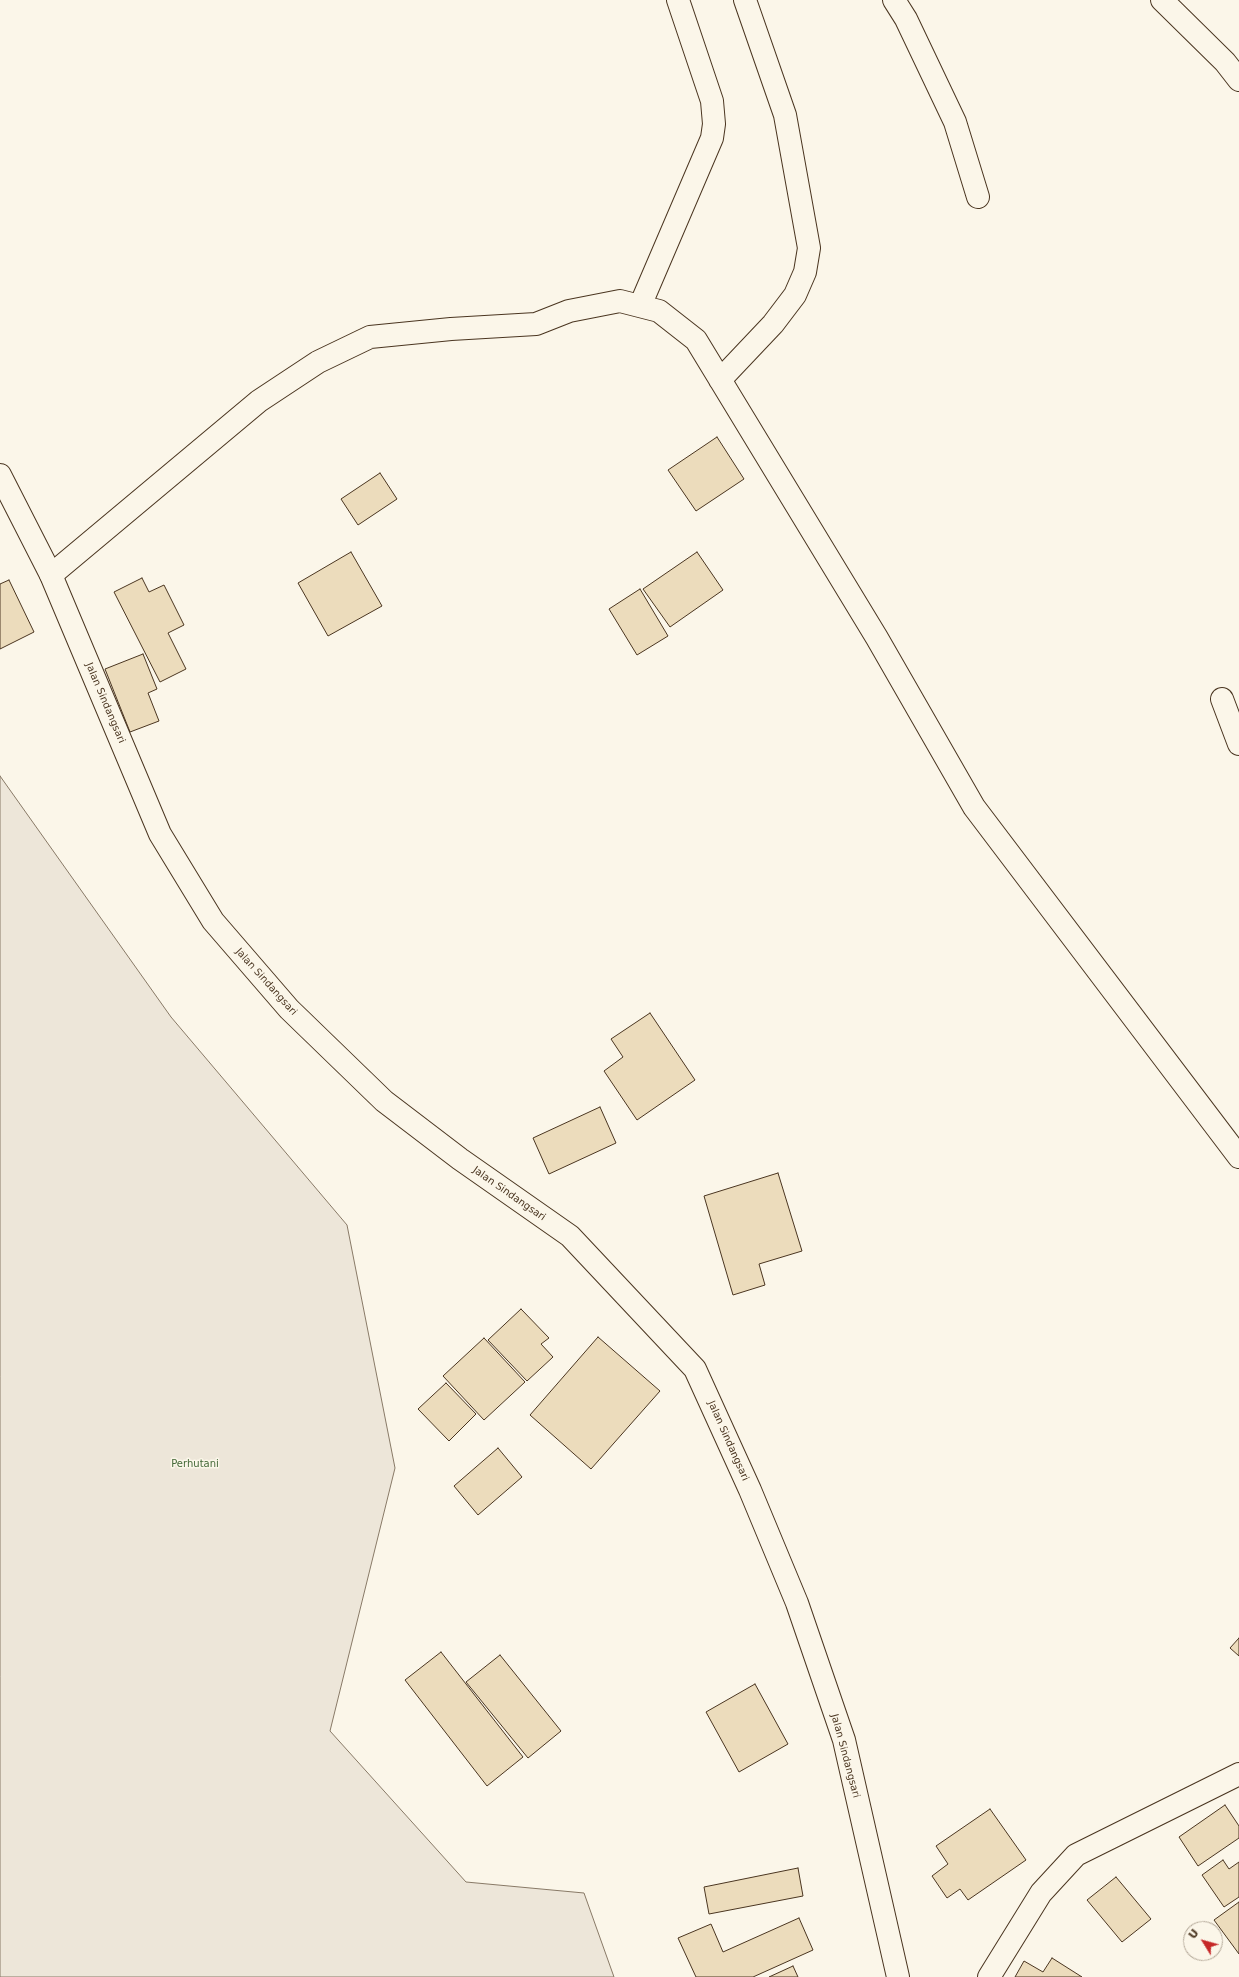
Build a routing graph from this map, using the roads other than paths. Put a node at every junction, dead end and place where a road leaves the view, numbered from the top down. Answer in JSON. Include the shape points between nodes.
{"nodes":[{"id":1,"x":678,"y":0,"type":"edge"},
{"id":2,"x":745,"y":0,"type":"edge"},
{"id":3,"x":894,"y":0,"type":"edge"},
{"id":4,"x":1162,"y":0,"type":"edge"},
{"id":5,"x":1239,"y":80,"type":"edge"},
{"id":6,"x":978,"y":197,"type":"dead end"},
{"id":7,"x":640,"y":306,"type":"junction"},
{"id":8,"x":720,"y":380,"type":"junction"},
{"id":9,"x":0,"y":475,"type":"edge"},
{"id":10,"x":51,"y":574,"type":"junction"},
{"id":11,"x":1222,"y":699,"type":"dead end"},
{"id":12,"x":1239,"y":744,"type":"edge"},
{"id":13,"x":1239,"y":1157,"type":"edge"},
{"id":14,"x":1239,"y":1774,"type":"edge"},
{"id":15,"x":898,"y":1977,"type":"edge"},
{"id":16,"x":989,"y":1977,"type":"edge"}],
"edges":[{"from":1,"to":7,"type":"street","via":[[712,101],[714,124],[712,138]]},
{"from":2,"to":8,"type":"street","via":[[785,116],[809,248],[805,272],[795,295],[773,324]]},
{"from":3,"to":6,"type":"street","via":[[906,19],[955,122]]},
{"from":4,"to":5,"type":"street","via":[[1225,62]]},
{"from":7,"to":8,"type":"street","via":[[658,311],[696,340]]},
{"from":7,"to":10,"type":"street","via":[[620,301],[569,311],[536,324],[370,337],[318,362],[259,401]]},
{"from":8,"to":13,"type":"street","via":[[877,638],[974,807]]},
{"from":9,"to":10,"type":"street","name":"Jalan Sindangsari"},
{"from":10,"to":15,"type":"street","name":"Jalan Sindangsari","via":[[160,834],[213,921],[289,1009],[384,1101],[460,1159],[570,1236],[695,1369],[750,1490],[797,1603],[841,1733]]},
{"from":11,"to":12,"type":"street"},
{"from":14,"to":16,"type":"street","via":[[1076,1855],[1041,1893]]}]}
